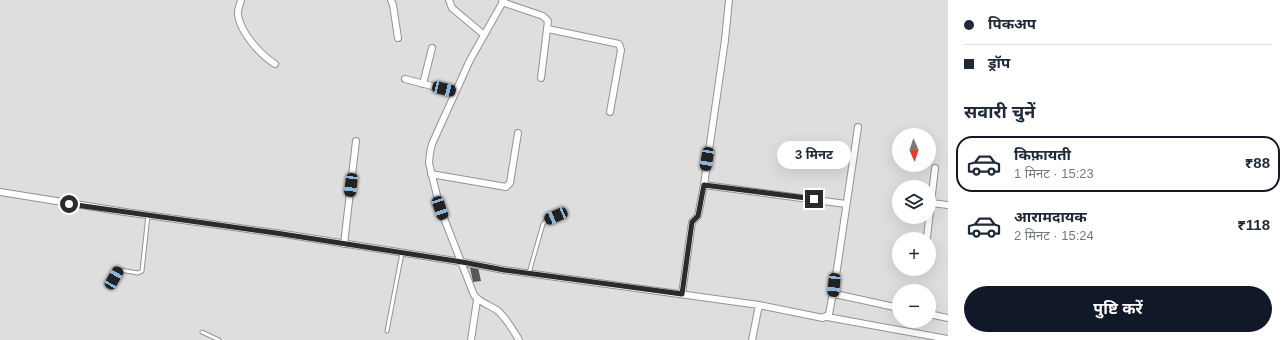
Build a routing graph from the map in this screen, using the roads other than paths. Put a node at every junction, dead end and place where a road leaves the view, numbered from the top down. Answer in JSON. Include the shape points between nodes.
{"nodes":[{"id":1,"x":241,"y":0,"type":"edge"},
{"id":2,"x":391,"y":0,"type":"edge"},
{"id":3,"x":449,"y":0,"type":"edge"},
{"id":4,"x":729,"y":0,"type":"edge"},
{"id":5,"x":503,"y":1,"type":"edge"},
{"id":6,"x":548,"y":29,"type":"junction"},
{"id":7,"x":483,"y":34,"type":"junction"},
{"id":8,"x":398,"y":38,"type":"dead end"},
{"id":9,"x":432,"y":48,"type":"dead end"},
{"id":10,"x":276,"y":64,"type":"dead end"},
{"id":11,"x":541,"y":78,"type":"dead end"},
{"id":12,"x":405,"y":79,"type":"dead end"},
{"id":13,"x":423,"y":84,"type":"junction"},
{"id":14,"x":455,"y":92,"type":"junction"},
{"id":15,"x":610,"y":112,"type":"dead end"},
{"id":16,"x":858,"y":126,"type":"dead end"},
{"id":17,"x":518,"y":133,"type":"dead end"},
{"id":18,"x":356,"y":141,"type":"dead end"},
{"id":19,"x":431,"y":174,"type":"junction"},
{"id":20,"x":704,"y":185,"type":"junction"},
{"id":21,"x":0,"y":192,"type":"edge"},
{"id":22,"x":846,"y":204,"type":"junction"},
{"id":23,"x":936,"y":204,"type":"edge"},
{"id":24,"x":948,"y":205,"type":"edge"},
{"id":25,"x":148,"y":216,"type":"junction"},
{"id":26,"x":556,"y":216,"type":"dead end"},
{"id":27,"x":344,"y":244,"type":"junction"},
{"id":28,"x":402,"y":253,"type":"junction"},
{"id":29,"x":462,"y":262,"type":"junction"},
{"id":30,"x":529,"y":274,"type":"junction"},
{"id":31,"x":110,"y":285,"type":"dead end"},
{"id":32,"x":682,"y":294,"type":"junction"},
{"id":33,"x":833,"y":296,"type":"junction"},
{"id":34,"x":477,"y":300,"type":"junction"},
{"id":35,"x":759,"y":305,"type":"junction"},
{"id":36,"x":892,"y":306,"type":"edge"},
{"id":37,"x":936,"y":315,"type":"edge"},
{"id":38,"x":827,"y":317,"type":"junction"},
{"id":39,"x":948,"y":318,"type":"edge"},
{"id":40,"x":387,"y":331,"type":"dead end"},
{"id":41,"x":202,"y":332,"type":"dead end"},
{"id":42,"x":948,"y":339,"type":"edge"},
{"id":43,"x":219,"y":340,"type":"edge"},
{"id":44,"x":471,"y":340,"type":"edge"},
{"id":45,"x":519,"y":340,"type":"edge"},
{"id":46,"x":752,"y":340,"type":"edge"}],
"edges":[{"from":1,"to":10,"type":"street","via":[[238,11],[240,21],[257,49]]},
{"from":2,"to":8,"type":"street"},
{"from":3,"to":7,"type":"street","via":[[452,8]]},
{"from":4,"to":20,"type":"street"},
{"from":5,"to":6,"type":"street","via":[[547,19]]},
{"from":5,"to":7,"type":"street"},
{"from":6,"to":11,"type":"street"},
{"from":6,"to":15,"type":"street","via":[[619,44],[621,50]]},
{"from":7,"to":14,"type":"street"},
{"from":9,"to":13,"type":"street"},
{"from":12,"to":13,"type":"street"},
{"from":13,"to":14,"type":"street"},
{"from":14,"to":19,"type":"street","via":[[432,144],[429,163]]},
{"from":16,"to":22,"type":"street"},
{"from":17,"to":19,"type":"street","via":[[510,183],[506,187]]},
{"from":18,"to":27,"type":"street"},
{"from":19,"to":29,"type":"street","via":[[442,214]]},
{"from":20,"to":22,"type":"street"},
{"from":20,"to":32,"type":"street","via":[[698,216],[692,222]]},
{"from":21,"to":25,"type":"street"},
{"from":22,"to":33,"type":"street"},
{"from":23,"to":24,"type":"street"},
{"from":25,"to":27,"type":"street"},
{"from":25,"to":31,"type":"lane","via":[[142,271],[138,273],[120,270]]},
{"from":26,"to":30,"type":"lane","via":[[543,224]]},
{"from":27,"to":28,"type":"street"},
{"from":28,"to":29,"type":"street"},
{"from":28,"to":40,"type":"lane"},
{"from":29,"to":30,"type":"street"},
{"from":29,"to":34,"type":"street"},
{"from":30,"to":32,"type":"street"},
{"from":32,"to":35,"type":"street"},
{"from":33,"to":36,"type":"street","via":[[839,294]]},
{"from":33,"to":38,"type":"street"},
{"from":34,"to":44,"type":"street"},
{"from":34,"to":45,"type":"street","via":[[498,311],[507,320]]},
{"from":35,"to":38,"type":"street"},
{"from":35,"to":46,"type":"street"},
{"from":37,"to":39,"type":"street"},
{"from":38,"to":42,"type":"street"},
{"from":41,"to":43,"type":"lane"}]}
